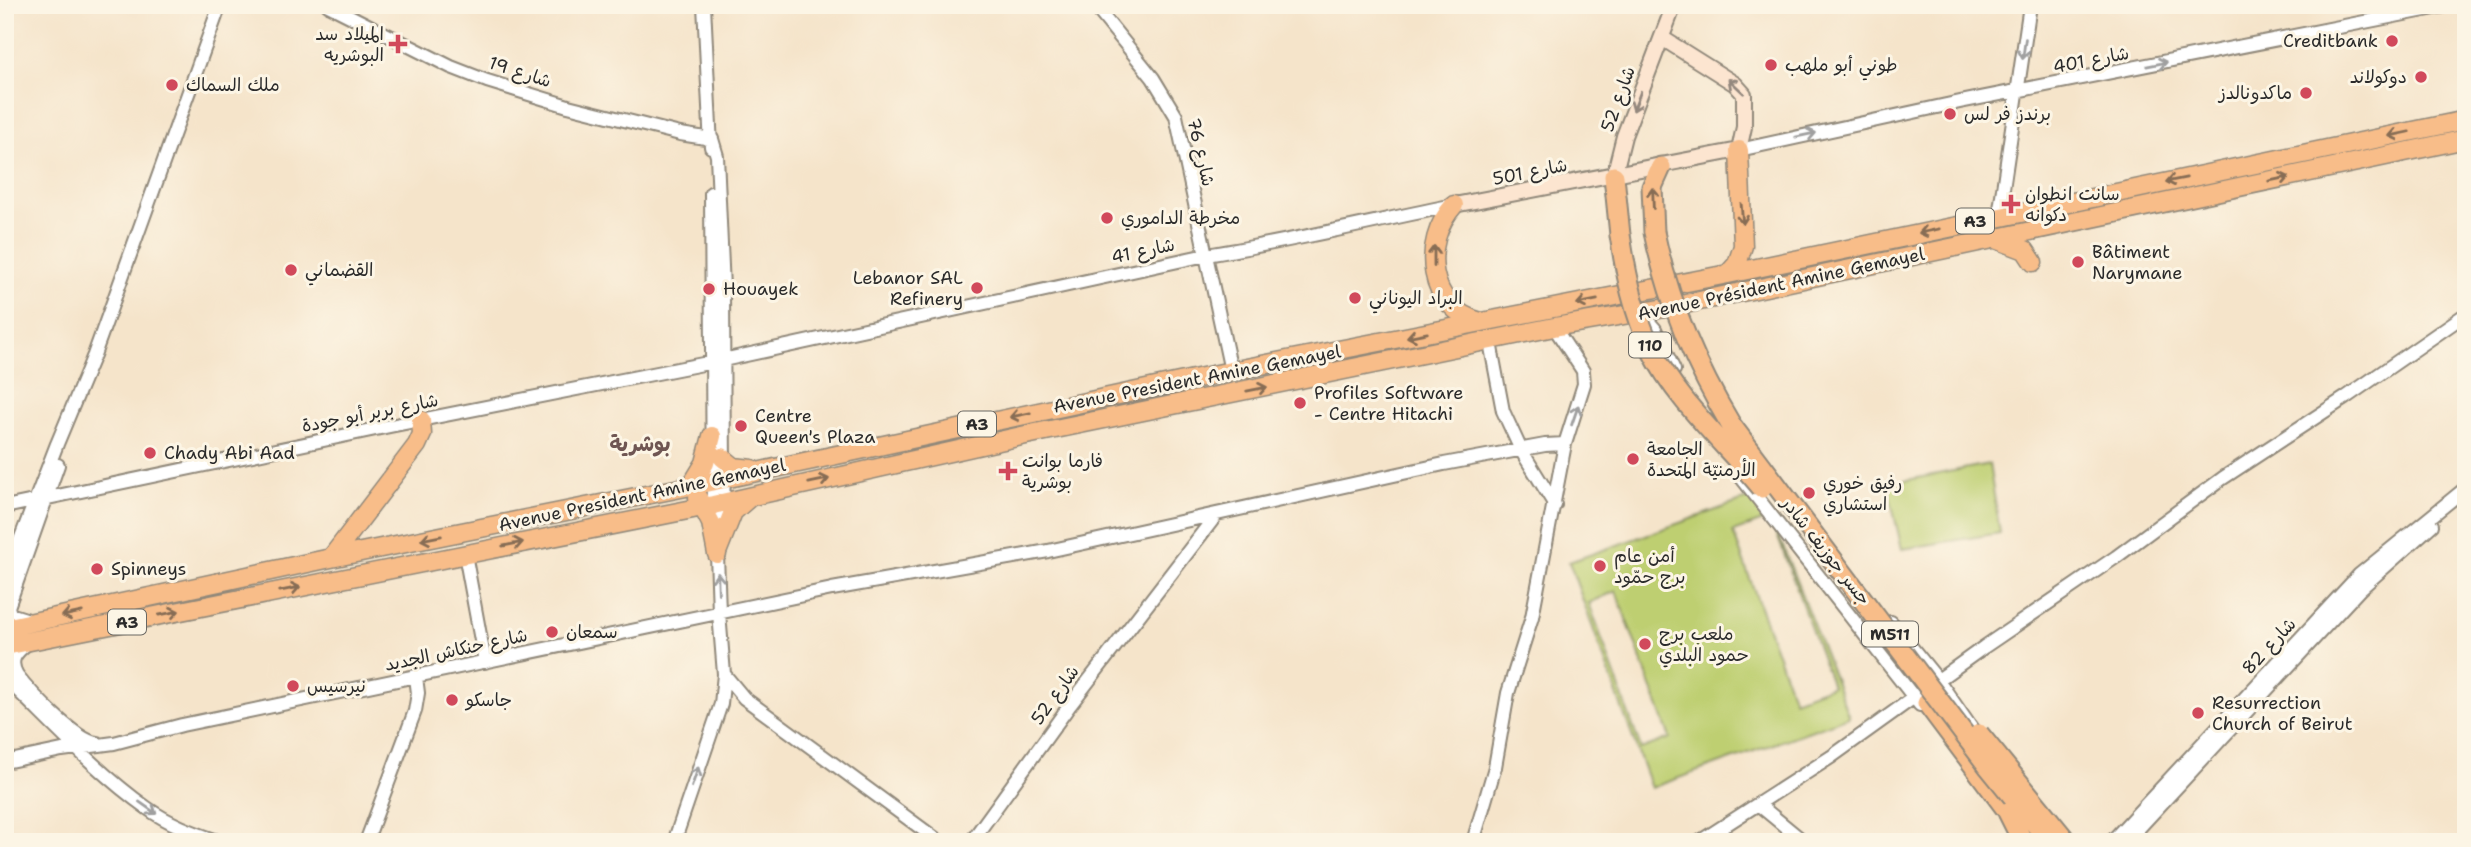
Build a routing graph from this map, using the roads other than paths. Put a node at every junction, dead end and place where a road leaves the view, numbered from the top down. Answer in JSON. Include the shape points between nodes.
{"nodes":[{"id":1,"x":219,"y":5,"type":"edge"},
{"id":2,"x":328,"y":5,"type":"edge"},
{"id":3,"x":704,"y":5,"type":"edge"},
{"id":4,"x":1094,"y":5,"type":"edge"},
{"id":5,"x":1674,"y":5,"type":"edge"},
{"id":6,"x":2030,"y":5,"type":"edge"},
{"id":7,"x":2450,"y":5,"type":"edge"},
{"id":8,"x":1662,"y":38,"type":"junction"},
{"id":9,"x":2018,"y":92,"type":"junction"},
{"id":10,"x":2466,"y":120,"type":"edge"},
{"id":11,"x":712,"y":139,"type":"junction"},
{"id":12,"x":2466,"y":139,"type":"edge"},
{"id":13,"x":1739,"y":150,"type":"junction"},
{"id":14,"x":1661,"y":167,"type":"junction"},
{"id":15,"x":1614,"y":176,"type":"junction"},
{"id":16,"x":1454,"y":205,"type":"junction"},
{"id":17,"x":1999,"y":216,"type":"junction"},
{"id":18,"x":2045,"y":228,"type":"junction"},
{"id":19,"x":1996,"y":239,"type":"junction"},
{"id":20,"x":1206,"y":255,"type":"junction"},
{"id":21,"x":1728,"y":274,"type":"junction"},
{"id":22,"x":1671,"y":307,"type":"junction"},
{"id":23,"x":1641,"y":313,"type":"junction"},
{"id":24,"x":2466,"y":314,"type":"edge"},
{"id":25,"x":1485,"y":323,"type":"junction"},
{"id":26,"x":1554,"y":327,"type":"junction"},
{"id":27,"x":1490,"y":342,"type":"junction"},
{"id":28,"x":1684,"y":346,"type":"junction"},
{"id":29,"x":1667,"y":358,"type":"junction"},
{"id":30,"x":717,"y":361,"type":"junction"},
{"id":31,"x":1231,"y":371,"type":"junction"},
{"id":32,"x":1151,"y":410,"type":"junction"},
{"id":33,"x":421,"y":420,"type":"junction"},
{"id":34,"x":1094,"y":422,"type":"joint"},
{"id":35,"x":1724,"y":431,"type":"junction"},
{"id":36,"x":712,"y":436,"type":"junction"},
{"id":37,"x":1564,"y":444,"type":"junction"},
{"id":38,"x":1521,"y":450,"type":"junction"},
{"id":39,"x":722,"y":457,"type":"junction"},
{"id":40,"x":762,"y":469,"type":"junction"},
{"id":41,"x":718,"y":480,"type":"junction"},
{"id":42,"x":691,"y":486,"type":"junction"},
{"id":43,"x":2466,"y":488,"type":"edge"},
{"id":44,"x":752,"y":495,"type":"junction"},
{"id":45,"x":2466,"y":498,"type":"edge"},
{"id":46,"x":41,"y":500,"type":"junction"},
{"id":47,"x":713,"y":504,"type":"junction"},
{"id":48,"x":1555,"y":505,"type":"junction"},
{"id":49,"x":9,"y":507,"type":"edge"},
{"id":50,"x":1217,"y":514,"type":"junction"},
{"id":51,"x":28,"y":521,"type":"junction"},
{"id":52,"x":465,"y":554,"type":"junction"},
{"id":53,"x":717,"y":554,"type":"junction"},
{"id":54,"x":331,"y":558,"type":"junction"},
{"id":55,"x":5,"y":579,"type":"edge"},
{"id":56,"x":719,"y":612,"type":"junction"},
{"id":57,"x":36,"y":622,"type":"junction"},
{"id":58,"x":5,"y":628,"type":"edge"},
{"id":59,"x":5,"y":636,"type":"edge"},
{"id":60,"x":30,"y":641,"type":"junction"},
{"id":61,"x":5,"y":646,"type":"edge"},
{"id":62,"x":1906,"y":656,"type":"junction"},
{"id":63,"x":485,"y":662,"type":"junction"},
{"id":64,"x":724,"y":674,"type":"junction"},
{"id":65,"x":416,"y":677,"type":"junction"},
{"id":66,"x":5,"y":678,"type":"edge"},
{"id":67,"x":1938,"y":680,"type":"junction"},
{"id":68,"x":744,"y":698,"type":"junction"},
{"id":69,"x":1915,"y":698,"type":"junction"},
{"id":70,"x":722,"y":699,"type":"junction"},
{"id":71,"x":114,"y":743,"type":"junction"},
{"id":72,"x":78,"y":748,"type":"junction"},
{"id":73,"x":5,"y":762,"type":"edge"},
{"id":74,"x":112,"y":779,"type":"junction"},
{"id":75,"x":1758,"y":804,"type":"junction"},
{"id":76,"x":2008,"y":812,"type":"junction"},
{"id":77,"x":2118,"y":841,"type":"edge"},
{"id":78,"x":220,"y":842,"type":"edge"},
{"id":79,"x":366,"y":842,"type":"edge"},
{"id":80,"x":674,"y":842,"type":"edge"},
{"id":81,"x":940,"y":842,"type":"edge"},
{"id":82,"x":971,"y":842,"type":"edge"},
{"id":83,"x":1473,"y":842,"type":"edge"},
{"id":84,"x":1699,"y":842,"type":"edge"},
{"id":85,"x":1804,"y":842,"type":"edge"},
{"id":86,"x":2024,"y":842,"type":"edge"},
{"id":87,"x":2031,"y":842,"type":"edge"},
{"id":88,"x":2050,"y":842,"type":"edge"},
{"id":89,"x":2057,"y":842,"type":"edge"},
{"id":90,"x":2067,"y":842,"type":"edge"}],
"edges":[{"from":1,"to":46,"type":"street"},
{"from":2,"to":11,"type":"street","name":"شارع 19","via":[[487,81],[575,108]]},
{"from":3,"to":11,"type":"street"},
{"from":4,"to":20,"type":"street","name":"شارع 76","via":[[1153,78],[1176,116]]},
{"from":5,"to":8,"type":"main road","name":"شارع 52"},
{"from":6,"to":9,"type":"street","one_way":true},
{"from":9,"to":7,"type":"street","name":"شارع 401","one_way":true},
{"from":13,"to":8,"type":"main road","one_way":true,"via":[[1744,94]]},
{"from":8,"to":15,"type":"main road","name":"شارع 52","one_way":true,"via":[[1624,136]]},
{"from":13,"to":9,"type":"street","name":"شارع 401","one_way":true},
{"from":9,"to":17,"type":"street"},
{"from":10,"to":17,"type":"highway","name":"Avenue Président Amine Gemayel","number":"A3","one_way":true},
{"from":11,"to":30,"type":"street"},
{"from":18,"to":12,"type":"highway","name":"Avenue Président Amine Gemayel","number":"A3","one_way":true},
{"from":13,"to":14,"type":"main road","name":"شارع 501"},
{"from":13,"to":21,"type":"highway","one_way":true,"via":[[1744,246]]},
{"from":14,"to":15,"type":"main road","name":"شارع 501"},
{"from":35,"to":14,"type":"highway","number":"110","one_way":true,"bridge":true,"via":[[1711,387],[1670,296],[1654,232],[1652,187]]},
{"from":15,"to":16,"type":"main road","name":"شارع 501"},
{"from":15,"to":35,"type":"highway","number":"110","bridge":true,"via":[[1633,303],[1652,350],[1677,389]]},
{"from":16,"to":20,"type":"street","name":"شارع 41","via":[[1284,243]]},
{"from":25,"to":16,"type":"highway","one_way":true,"via":[[1458,313],[1439,291],[1434,242],[1442,218]]},
{"from":17,"to":21,"type":"highway","name":"Avenue Président Amine Gemayel","number":"A3","one_way":true},
{"from":18,"to":19,"type":"highway","name":"Avenue Président Amine Gemayel","number":"A3"},
{"from":18,"to":19,"type":"highway","via":[[2033,262],[2025,250]]},
{"from":19,"to":22,"type":"highway","name":"Avenue Président Amine Gemayel","number":"A3"},
{"from":20,"to":30,"type":"street","name":"شارع 41"},
{"from":20,"to":31,"type":"street","name":"شارع 76"},
{"from":21,"to":25,"type":"highway","name":"Avenue Président Amine Gemayel","number":"A3","one_way":true},
{"from":22,"to":23,"type":"highway","name":"Avenue Président Amine Gemayel","number":"A3"},
{"from":22,"to":28,"type":"street","via":[[1669,318]]},
{"from":23,"to":26,"type":"highway","name":"Avenue Président Amine Gemayel","number":"A3"},
{"from":23,"to":29,"type":"street","via":[[1655,329]]},
{"from":24,"to":67,"type":"street","via":[[2223,478]]},
{"from":25,"to":31,"type":"highway","name":"Avenue President Amine Gemayel","number":"A3","one_way":true},
{"from":26,"to":27,"type":"highway","name":"Avenue Président Amine Gemayel","number":"A3"},
{"from":37,"to":26,"type":"street","one_way":true,"via":[[1584,377]]},
{"from":32,"to":27,"type":"highway","name":"Avenue Président Amine Gemayel","number":"A3","one_way":true},
{"from":27,"to":38,"type":"street","via":[[1503,411]]},
{"from":28,"to":29,"type":"street","via":[[1671,345]]},
{"from":28,"to":67,"type":"street","via":[[1750,443]]},
{"from":29,"to":69,"type":"street","via":[[1737,471]]},
{"from":30,"to":33,"type":"street","name":"شارع بربر أبو جودة"},
{"from":30,"to":36,"type":"street"},
{"from":30,"to":39,"type":"street"},
{"from":31,"to":32,"type":"highway","via":[[1223,383],[1168,396]]},
{"from":31,"to":40,"type":"highway","name":"Avenue President Amine Gemayel","number":"A3","one_way":true},
{"from":32,"to":34,"type":"highway","name":"Avenue Président Amine Gemayel","number":"A3"},
{"from":33,"to":46,"type":"street","name":"شارع بربر أبو جودة"},
{"from":33,"to":54,"type":"highway","via":[[417,445]]},
{"from":44,"to":34,"type":"highway","name":"Avenue President Amine Gemayel","number":"A3","one_way":true},
{"from":35,"to":62,"type":"highway","name":"جسر جوزيف شادر","number":"M511","bridge":true},
{"from":35,"to":76,"type":"highway","name":"جسر جوزيف شادر","number":"M511","bridge":true},
{"from":36,"to":41,"type":"street"},
{"from":36,"to":42,"type":"highway","via":[[705,463]]},
{"from":37,"to":38,"type":"street","name":"شارع حنكاش الجديد"},
{"from":37,"to":48,"type":"street"},
{"from":38,"to":48,"type":"street"},
{"from":38,"to":50,"type":"street","name":"شارع حنكاش الجديد"},
{"from":39,"to":40,"type":"highway","via":[[734,467]]},
{"from":39,"to":41,"type":"street"},
{"from":40,"to":41,"type":"highway","name":"Avenue President Amine Gemayel","number":"A3"},
{"from":41,"to":42,"type":"highway","name":"Avenue President Amine Gemayel","number":"A3"},
{"from":41,"to":47,"type":"street"},
{"from":42,"to":47,"type":"highway"},
{"from":42,"to":54,"type":"highway","name":"Avenue President Amine Gemayel","number":"A3","one_way":true},
{"from":43,"to":77,"type":"street","name":"شارع 82","via":[[2359,575]]},
{"from":44,"to":47,"type":"highway","name":"Avenue President Amine Gemayel","number":"A3"},
{"from":44,"to":53,"type":"highway","via":[[733,512]]},
{"from":45,"to":77,"type":"street","name":"شارع 82","via":[[2360,589]]},
{"from":46,"to":49,"type":"street","name":"شارع بربر أبو جودة"},
{"from":46,"to":51,"type":"street"},
{"from":46,"to":57,"type":"street","via":[[8,603],[10,614]]},
{"from":52,"to":47,"type":"highway","name":"Avenue President Amine Gemayel","number":"A3","one_way":true},
{"from":47,"to":53,"type":"highway"},
{"from":48,"to":83,"type":"street","via":[[1532,617],[1508,693]]},
{"from":49,"to":51,"type":"street","via":[[21,510]]},
{"from":50,"to":56,"type":"street","name":"شارع حنكاش الجديد","via":[[1048,551]]},
{"from":50,"to":82,"type":"street","name":"شارع 52"},
{"from":51,"to":55,"type":"street"},
{"from":60,"to":52,"type":"highway","name":"Avenue President Amine Gemayel","number":"A3","one_way":true},
{"from":52,"to":63,"type":"street"},
{"from":56,"to":53,"type":"street","one_way":true},
{"from":54,"to":57,"type":"highway","name":"Avenue President Amine Gemayel","number":"A3","one_way":true},
{"from":56,"to":63,"type":"street","name":"شارع حنكاش الجديد"},
{"from":56,"to":64,"type":"street"},
{"from":57,"to":58,"type":"highway","name":"Avenue President Amine Gemayel","number":"A3"},
{"from":59,"to":60,"type":"highway"},
{"from":60,"to":61,"type":"highway","name":"Avenue President Amine Gemayel","number":"A3"},
{"from":60,"to":71,"type":"street","via":[[16,654],[12,666],[29,688],[77,735],[93,743]]},
{"from":62,"to":88,"type":"highway","name":"جسر جوزيف شادر","number":"M511","bridge":true},
{"from":62,"to":90,"type":"highway","bridge":true,"via":[[1931,676]]},
{"from":63,"to":65,"type":"street","name":"شارع حنكاش الجديد"},
{"from":64,"to":68,"type":"street"},
{"from":64,"to":70,"type":"street"},
{"from":65,"to":71,"type":"street","name":"شارع حنكاش الجديد"},
{"from":65,"to":79,"type":"street","via":[[415,711]]},
{"from":66,"to":72,"type":"street"},
{"from":67,"to":69,"type":"street"},
{"from":67,"to":89,"type":"street"},
{"from":68,"to":70,"type":"street"},
{"from":68,"to":81,"type":"street"},
{"from":69,"to":75,"type":"street"},
{"from":69,"to":86,"type":"street"},
{"from":80,"to":70,"type":"street","one_way":true},
{"from":71,"to":72,"type":"street","name":"شارع حنكاش الجديد"},
{"from":71,"to":74,"type":"street","via":[[101,751],[98,761]]},
{"from":72,"to":73,"type":"street","name":"شارع حنكاش الجديد"},
{"from":72,"to":74,"type":"street"},
{"from":74,"to":78,"type":"street","one_way":true,"via":[[166,820]]},
{"from":75,"to":84,"type":"street"},
{"from":75,"to":85,"type":"street"},
{"from":76,"to":86,"type":"highway","bridge":true},
{"from":76,"to":87,"type":"highway","name":"جسر جوزيف شادر","number":"M511","bridge":true}]}
